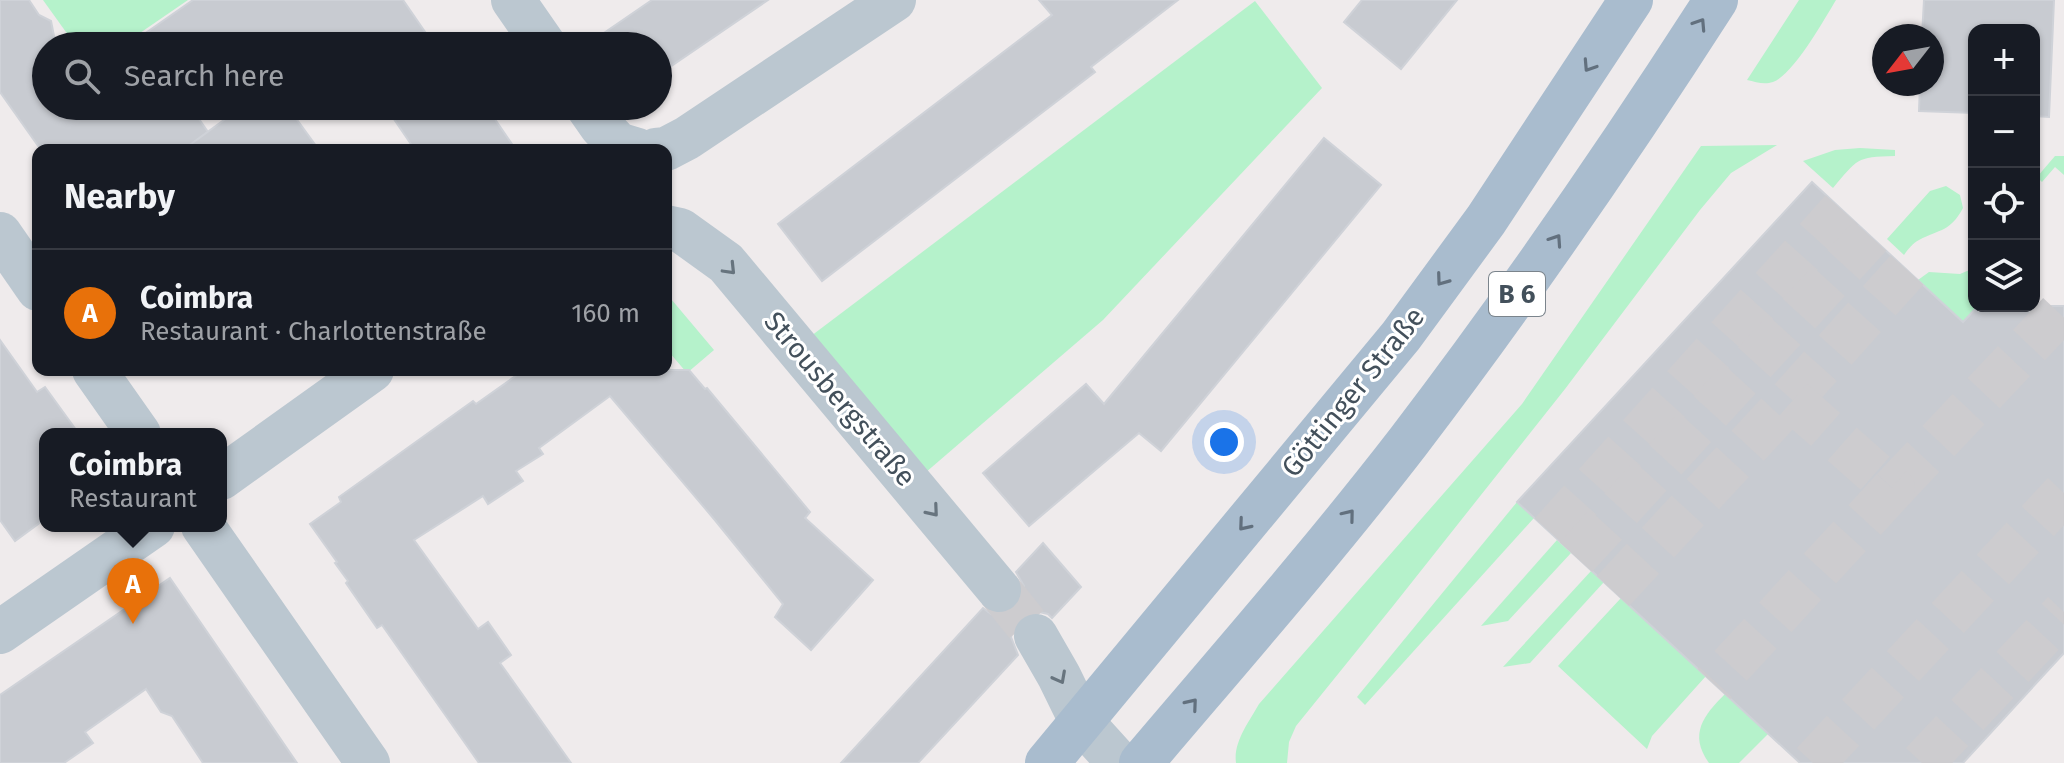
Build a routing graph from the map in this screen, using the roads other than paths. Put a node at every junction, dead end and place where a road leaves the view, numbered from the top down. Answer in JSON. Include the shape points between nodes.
{"nodes":[{"id":1,"x":513,"y":0,"type":"edge"},
{"id":2,"x":894,"y":0,"type":"edge"},
{"id":3,"x":1631,"y":0,"type":"edge"},
{"id":4,"x":1716,"y":0,"type":"edge"},
{"id":5,"x":535,"y":32,"type":"edge"},
{"id":6,"x":597,"y":120,"type":"edge"},
{"id":7,"x":618,"y":144,"type":"edge"},
{"id":8,"x":672,"y":146,"type":"edge"},
{"id":9,"x":672,"y":228,"type":"edge"},
{"id":10,"x":0,"y":234,"type":"edge"},
{"id":11,"x":32,"y":280,"type":"edge"},
{"id":12,"x":98,"y":376,"type":"edge"},
{"id":13,"x":364,"y":376,"type":"edge"},
{"id":14,"x":135,"y":428,"type":"edge"},
{"id":15,"x":227,"y":474,"type":"edge"},
{"id":16,"x":144,"y":532,"type":"edge"},
{"id":17,"x":207,"y":532,"type":"edge"},
{"id":18,"x":999,"y":590,"type":"tunnel mouth"},
{"id":19,"x":0,"y":632,"type":"edge"},
{"id":20,"x":1036,"y":636,"type":"tunnel mouth"},
{"id":21,"x":1081,"y":721,"type":"junction"},
{"id":22,"x":368,"y":763,"type":"edge"},
{"id":23,"x":1047,"y":763,"type":"edge"},
{"id":24,"x":1119,"y":763,"type":"edge"},
{"id":25,"x":1141,"y":763,"type":"edge"}],
"edges":[{"from":1,"to":5,"type":"street"},
{"from":2,"to":8,"type":"street"},
{"from":3,"to":21,"type":"main road","name":"Göttinger Straße","number":"B 6","one_way":true,"via":[[1486,220],[1401,336]]},
{"from":25,"to":4,"type":"main road","number":"B 6","one_way":true,"via":[[1408,442],[1547,252]]},
{"from":6,"to":7,"type":"street"},
{"from":9,"to":18,"type":"street","name":"Strousbergstraße","one_way":true,"via":[[726,263]]},
{"from":10,"to":11,"type":"street"},
{"from":12,"to":14,"type":"street"},
{"from":13,"to":15,"type":"street"},
{"from":16,"to":19,"type":"street"},
{"from":17,"to":22,"type":"street"},
{"from":20,"to":21,"type":"street","one_way":true},
{"from":21,"to":23,"type":"main road","name":"Göttinger Straße","number":"B 6"},
{"from":21,"to":24,"type":"street"}]}
